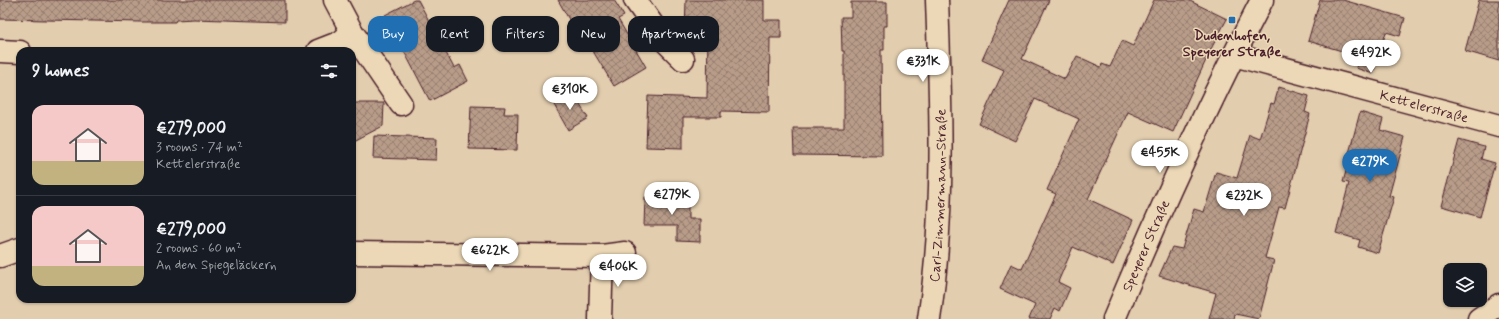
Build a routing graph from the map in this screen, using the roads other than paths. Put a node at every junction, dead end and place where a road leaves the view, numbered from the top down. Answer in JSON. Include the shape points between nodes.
{"nodes":[{"id":1,"x":335,"y":0,"type":"edge"},
{"id":2,"x":635,"y":0,"type":"edge"},
{"id":3,"x":937,"y":0,"type":"edge"},
{"id":4,"x":1262,"y":0,"type":"edge"},
{"id":5,"x":352,"y":32,"type":"junction"},
{"id":6,"x":328,"y":47,"type":"edge"},
{"id":7,"x":0,"y":51,"type":"edge"},
{"id":8,"x":16,"y":52,"type":"edge"},
{"id":9,"x":1234,"y":55,"type":"junction"},
{"id":10,"x":683,"y":59,"type":"dead end"},
{"id":11,"x":401,"y":104,"type":"dead end"},
{"id":12,"x":1499,"y":126,"type":"edge"},
{"id":13,"x":16,"y":250,"type":"edge"},
{"id":14,"x":356,"y":252,"type":"edge"},
{"id":15,"x":625,"y":253,"type":"dead end"},
{"id":16,"x":0,"y":256,"type":"edge"},
{"id":17,"x":602,"y":256,"type":"junction"},
{"id":18,"x":1499,"y":305,"type":"edge"},
{"id":19,"x":1116,"y":313,"type":"edge"},
{"id":20,"x":600,"y":319,"type":"edge"},
{"id":21,"x":929,"y":319,"type":"edge"},
{"id":22,"x":1479,"y":319,"type":"edge"}],
"edges":[{"from":1,"to":5,"type":"street"},
{"from":2,"to":10,"type":"street","via":[[662,38]]},
{"from":3,"to":21,"type":"street","name":"Carl-Zimmermann-Straße","via":[[941,166],[938,236]]},
{"from":4,"to":9,"type":"street","name":"Speyerer Straße"},
{"from":5,"to":6,"type":"street","via":[[341,42]]},
{"from":5,"to":11,"type":"street"},
{"from":7,"to":8,"type":"street"},
{"from":9,"to":12,"type":"street","name":"Kettelerstraße"},
{"from":9,"to":19,"type":"street","name":"Speyerer Straße"},
{"from":13,"to":16,"type":"street"},
{"from":14,"to":17,"type":"street"},
{"from":15,"to":17,"type":"street"},
{"from":17,"to":20,"type":"street"},
{"from":18,"to":22,"type":"street"}]}
